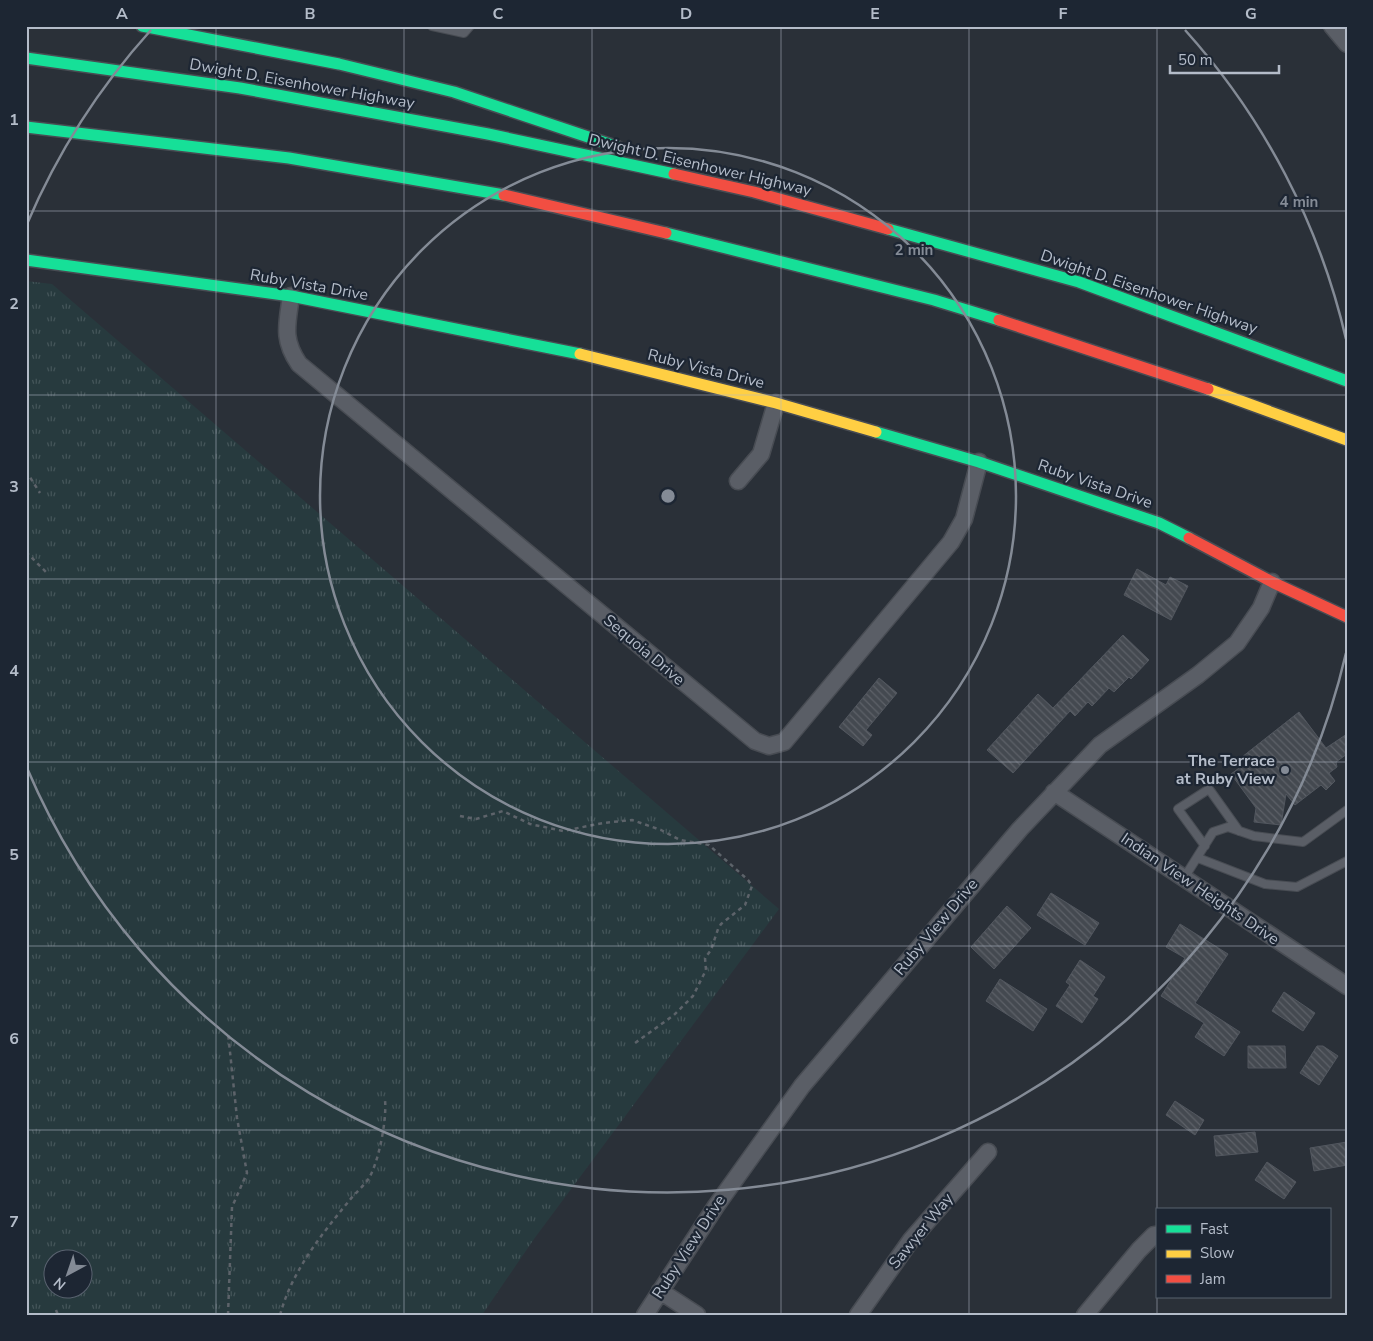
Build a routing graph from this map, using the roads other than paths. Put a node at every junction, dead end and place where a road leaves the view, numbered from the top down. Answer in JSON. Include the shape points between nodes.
{"nodes":[{"id":1,"x":142,"y":26,"type":"edge"},
{"id":2,"x":432,"y":26,"type":"edge"},
{"id":3,"x":470,"y":26,"type":"edge"},
{"id":4,"x":1332,"y":26,"type":"edge"},
{"id":5,"x":1347,"y":44,"type":"edge"},
{"id":6,"x":26,"y":58,"type":"edge"},
{"id":7,"x":26,"y":127,"type":"edge"},
{"id":8,"x":116,"y":150,"type":"dead end"},
{"id":9,"x":289,"y":158,"type":"junction"},
{"id":10,"x":754,"y":192,"type":"junction"},
{"id":11,"x":26,"y":260,"type":"edge"},
{"id":12,"x":291,"y":296,"type":"junction"},
{"id":13,"x":1347,"y":380,"type":"edge"},
{"id":14,"x":776,"y":403,"type":"junction"},
{"id":15,"x":1347,"y":440,"type":"edge"},
{"id":16,"x":979,"y":462,"type":"junction"},
{"id":17,"x":738,"y":481,"type":"dead end"},
{"id":18,"x":1272,"y":582,"type":"junction"},
{"id":19,"x":1347,"y":617,"type":"edge"},
{"id":20,"x":1054,"y":792,"type":"junction"},
{"id":21,"x":1347,"y":810,"type":"edge"},
{"id":22,"x":1239,"y":831,"type":"junction"},
{"id":23,"x":1205,"y":846,"type":"junction"},
{"id":24,"x":1198,"y":858,"type":"junction"},
{"id":25,"x":1347,"y":861,"type":"edge"},
{"id":26,"x":1184,"y":878,"type":"junction"},
{"id":27,"x":1347,"y":986,"type":"edge"},
{"id":28,"x":988,"y":1152,"type":"dead end"},
{"id":29,"x":1156,"y":1235,"type":"edge"},
{"id":30,"x":660,"y":1291,"type":"junction"},
{"id":31,"x":645,"y":1315,"type":"edge"},
{"id":32,"x":697,"y":1315,"type":"edge"},
{"id":33,"x":858,"y":1315,"type":"edge"},
{"id":34,"x":1085,"y":1315,"type":"edge"}],
"edges":[{"from":1,"to":10,"type":"main road","via":[[339,64],[454,92]]},
{"from":2,"to":3,"type":"lane","via":[[464,33]]},
{"from":4,"to":5,"type":"street"},
{"from":6,"to":10,"type":"main road","name":"Dwight D. Eisenhower Highway","via":[[240,88],[488,134]]},
{"from":7,"to":9,"type":"main road"},
{"from":8,"to":9,"type":"main road"},
{"from":9,"to":15,"type":"main road","via":[[476,189],[576,210],[934,300],[1044,333]]},
{"from":10,"to":13,"type":"main road","name":"Dwight D. Eisenhower Highway","via":[[1079,282]]},
{"from":11,"to":12,"type":"main road","name":"Ruby Vista Drive"},
{"from":12,"to":14,"type":"main road","name":"Ruby Vista Drive","via":[[562,349]]},
{"from":12,"to":16,"type":"street","name":"Sequoia Drive","via":[[286,334],[289,349],[299,364],[755,741],[769,746],[784,742],[951,542],[964,518]]},
{"from":14,"to":16,"type":"main road","name":"Ruby Vista Drive"},
{"from":14,"to":17,"type":"street","via":[[761,454]]},
{"from":16,"to":18,"type":"main road","name":"Ruby Vista Drive","via":[[1159,523]]},
{"from":18,"to":19,"type":"main road","name":"Ruby Vista Drive"},
{"from":18,"to":20,"type":"street","name":"Ruby View Drive","via":[[1261,608],[1237,643],[1100,745]]},
{"from":20,"to":26,"type":"street","name":"Indian View Heights Drive"},
{"from":20,"to":30,"type":"street","name":"Ruby View Drive","via":[[802,1086],[721,1198]]},
{"from":21,"to":22,"type":"lane","via":[[1303,842]]},
{"from":22,"to":23,"type":"lane","via":[[1228,827],[1213,832]]},
{"from":22,"to":23,"type":"lane","via":[[1209,789],[1178,809]]},
{"from":23,"to":24,"type":"lane"},
{"from":24,"to":25,"type":"lane","via":[[1265,884],[1297,887]]},
{"from":24,"to":26,"type":"lane"},
{"from":26,"to":27,"type":"street","name":"Indian View Heights Drive"},
{"from":28,"to":33,"type":"street","name":"Sawyer Way","via":[[911,1240]]},
{"from":29,"to":34,"type":"street","via":[[1139,1250]]},
{"from":30,"to":31,"type":"street","name":"Ruby View Drive"},
{"from":30,"to":32,"type":"street"}]}
